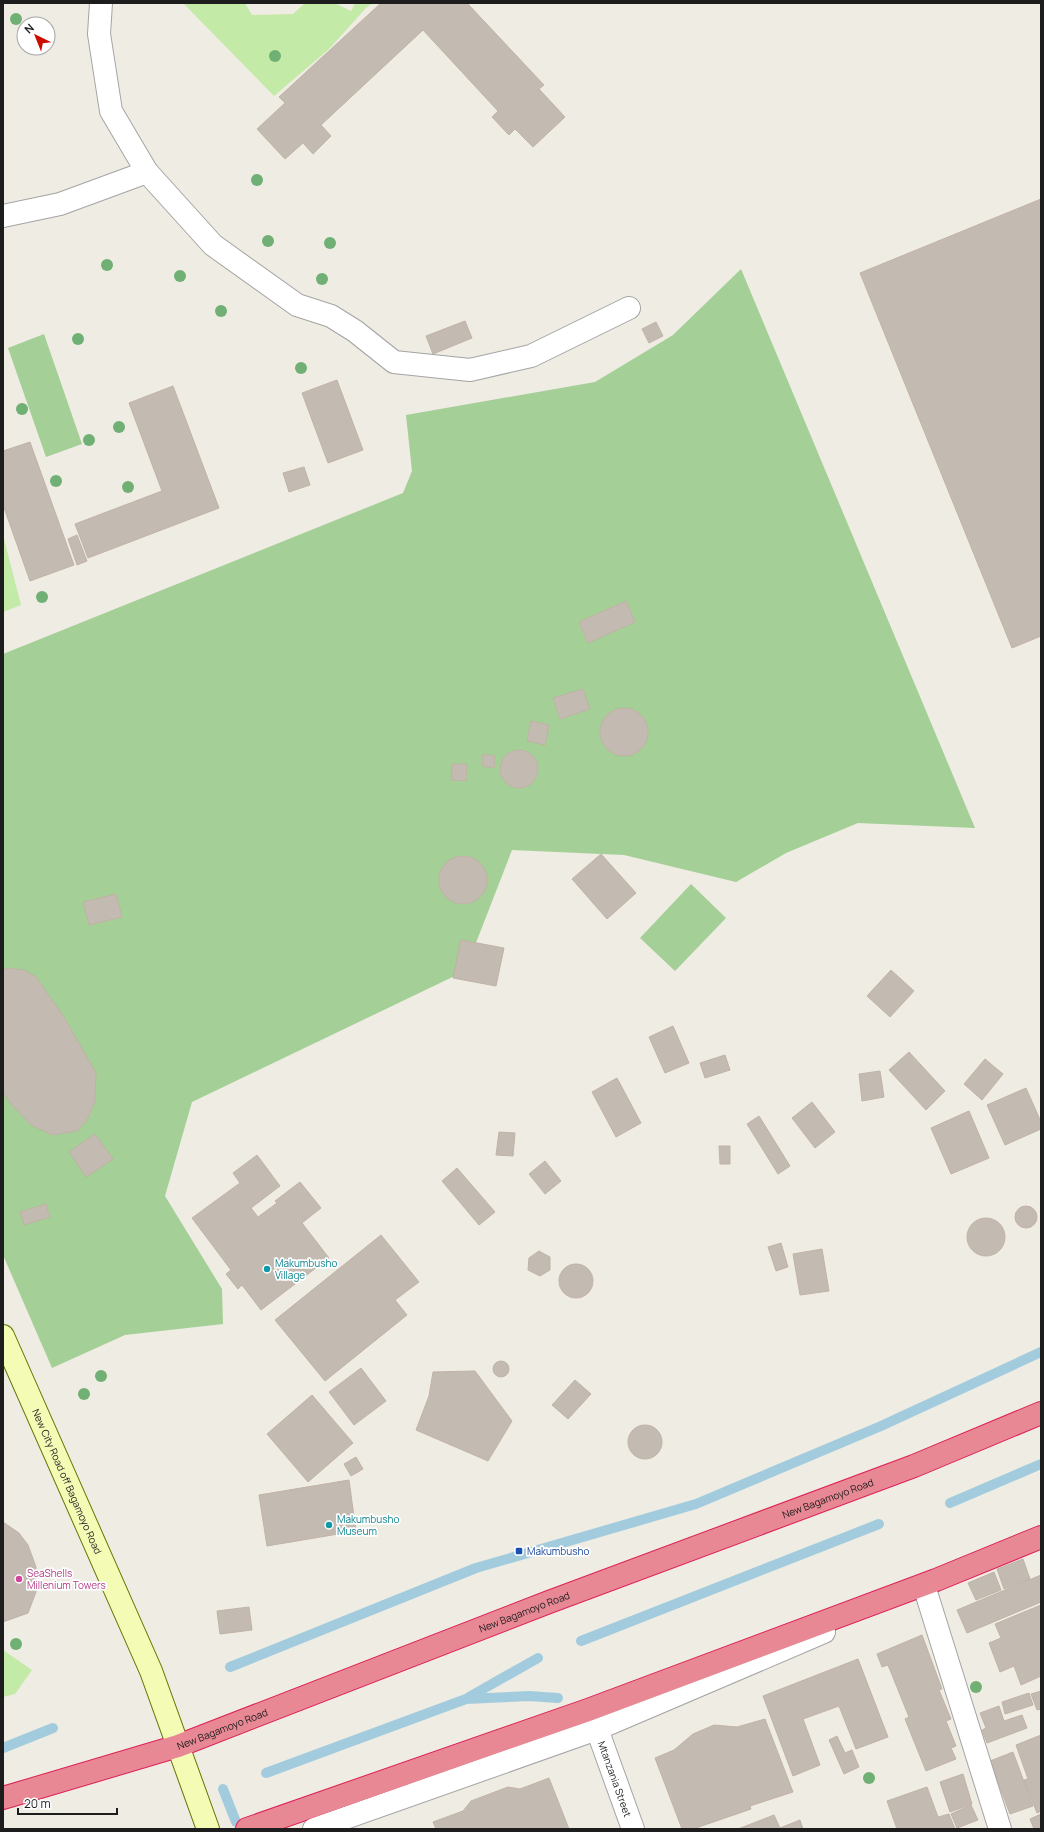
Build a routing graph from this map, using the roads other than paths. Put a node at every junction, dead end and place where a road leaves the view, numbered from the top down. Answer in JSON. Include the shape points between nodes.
{"nodes":[{"id":1,"x":101,"y":3,"type":"edge"},
{"id":2,"x":147,"y":172,"type":"junction"},
{"id":3,"x":3,"y":216,"type":"edge"},
{"id":4,"x":629,"y":308,"type":"dead end"},
{"id":5,"x":3,"y":1336,"type":"edge"},
{"id":6,"x":1041,"y":1413,"type":"edge"},
{"id":7,"x":1041,"y":1537,"type":"edge"},
{"id":8,"x":1041,"y":1541,"type":"edge"},
{"id":9,"x":925,"y":1589,"type":"junction"},
{"id":10,"x":597,"y":1729,"type":"junction"},
{"id":11,"x":178,"y":1746,"type":"junction"},
{"id":12,"x":3,"y":1798,"type":"edge"},
{"id":13,"x":208,"y":1829,"type":"edge"},
{"id":14,"x":247,"y":1829,"type":"edge"},
{"id":15,"x":314,"y":1829,"type":"edge"},
{"id":16,"x":633,"y":1829,"type":"edge"},
{"id":17,"x":1000,"y":1829,"type":"edge"}],
"edges":[{"from":1,"to":2,"type":"street","via":[[99,34],[111,111]]},
{"from":2,"to":3,"type":"street","via":[[60,204]]},
{"from":2,"to":4,"type":"street","via":[[213,245],[296,305],[331,316],[394,362],[470,370],[530,356]]},
{"from":5,"to":11,"type":"street","name":"New City Road off Bagamoyo Road","via":[[151,1671]]},
{"from":6,"to":11,"type":"highway","name":"New Bagamoyo Road","via":[[914,1466],[548,1602]]},
{"from":7,"to":14,"type":"highway","via":[[936,1580],[595,1707]]},
{"from":8,"to":9,"type":"street"},
{"from":9,"to":10,"type":"street"},
{"from":9,"to":17,"type":"street"},
{"from":10,"to":15,"type":"street"},
{"from":10,"to":16,"type":"street","name":"Mtanzania Street"},
{"from":11,"to":12,"type":"highway","name":"New Bagamoyo Road"},
{"from":11,"to":13,"type":"street","name":"New City Road off Bagamoyo Road"}]}
